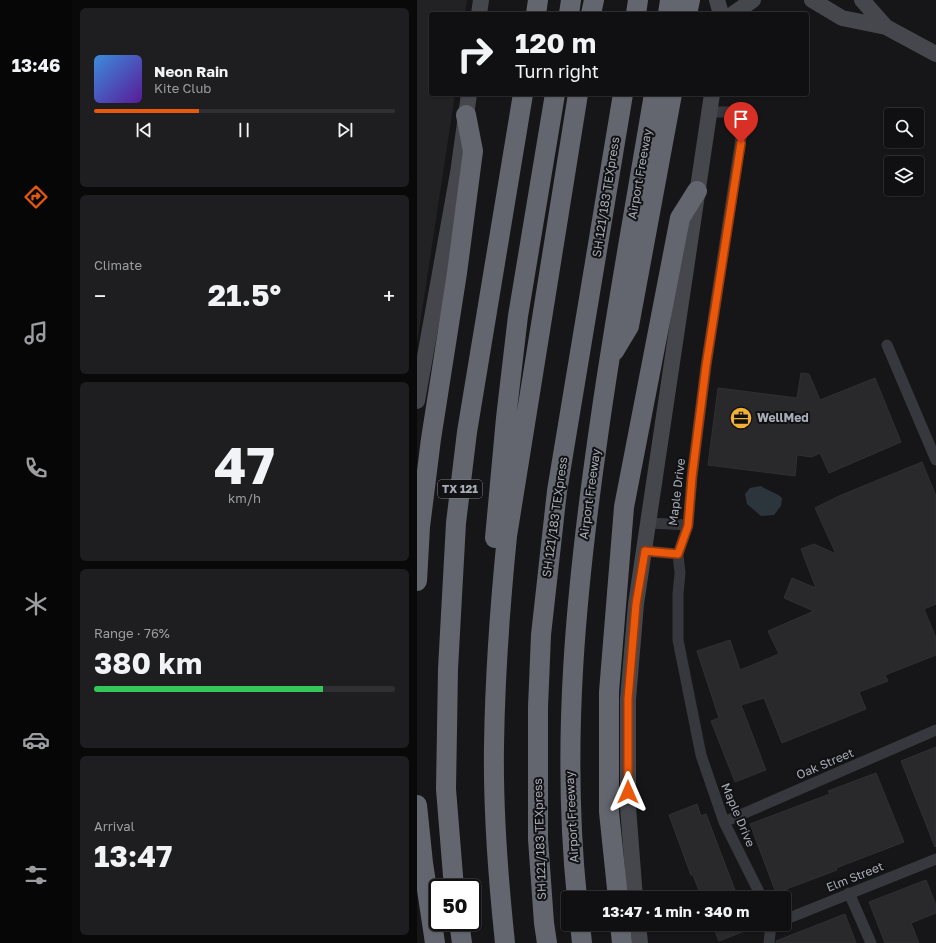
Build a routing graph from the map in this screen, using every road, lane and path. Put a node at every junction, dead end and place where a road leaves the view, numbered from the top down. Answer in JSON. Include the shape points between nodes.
{"nodes":[{"id":1,"x":481,"y":0,"type":"edge"},
{"id":2,"x":538,"y":0,"type":"edge"},
{"id":3,"x":571,"y":0,"type":"edge"},
{"id":4,"x":594,"y":0,"type":"edge"},
{"id":5,"x":638,"y":0,"type":"edge"},
{"id":6,"x":689,"y":0,"type":"edge"},
{"id":7,"x":717,"y":0,"type":"edge"},
{"id":8,"x":726,"y":0,"type":"edge"},
{"id":9,"x":753,"y":0,"type":"edge"},
{"id":10,"x":812,"y":0,"type":"edge"},
{"id":11,"x":862,"y":0,"type":"edge"},
{"id":12,"x":479,"y":12,"type":"edge"},
{"id":13,"x":536,"y":12,"type":"edge"},
{"id":14,"x":569,"y":12,"type":"edge"},
{"id":15,"x":591,"y":12,"type":"edge"},
{"id":16,"x":636,"y":12,"type":"edge"},
{"id":17,"x":687,"y":12,"type":"edge"},
{"id":18,"x":720,"y":12,"type":"edge"},
{"id":19,"x":724,"y":12,"type":"edge"},
{"id":20,"x":736,"y":12,"type":"edge"},
{"id":21,"x":886,"y":27,"type":"junction"},
{"id":22,"x":936,"y":54,"type":"edge"},
{"id":23,"x":469,"y":96,"type":"edge"},
{"id":24,"x":523,"y":96,"type":"edge"},
{"id":25,"x":555,"y":96,"type":"edge"},
{"id":26,"x":578,"y":96,"type":"edge"},
{"id":27,"x":623,"y":96,"type":"edge"},
{"id":28,"x":654,"y":96,"type":"edge"},
{"id":29,"x":672,"y":96,"type":"edge"},
{"id":30,"x":712,"y":96,"type":"edge"},
{"id":31,"x":709,"y":112,"type":"junction"},
{"id":32,"x":466,"y":115,"type":"junction"},
{"id":33,"x":697,"y":191,"type":"junction"},
{"id":34,"x":887,"y":345,"type":"dead end"},
{"id":35,"x":609,"y":357,"type":"junction"},
{"id":36,"x":417,"y":401,"type":"edge"},
{"id":37,"x":936,"y":460,"type":"edge"},
{"id":38,"x":649,"y":523,"type":"junction"},
{"id":39,"x":688,"y":526,"type":"junction"},
{"id":40,"x":645,"y":551,"type":"junction"},
{"id":41,"x":678,"y":554,"type":"junction"},
{"id":42,"x":417,"y":581,"type":"edge"},
{"id":43,"x":500,"y":600,"type":"junction"},
{"id":44,"x":936,"y":730,"type":"edge"},
{"id":45,"x":417,"y":805,"type":"edge"},
{"id":46,"x":724,"y":822,"type":"junction"},
{"id":47,"x":936,"y":859,"type":"edge"},
{"id":48,"x":453,"y":879,"type":"edge"},
{"id":49,"x":577,"y":891,"type":"edge"},
{"id":50,"x":617,"y":891,"type":"edge"},
{"id":51,"x":634,"y":891,"type":"edge"},
{"id":52,"x":758,"y":891,"type":"edge"},
{"id":53,"x":849,"y":893,"type":"junction"},
{"id":54,"x":791,"y":917,"type":"edge"},
{"id":55,"x":460,"y":931,"type":"edge"},
{"id":56,"x":581,"y":931,"type":"edge"},
{"id":57,"x":621,"y":931,"type":"edge"},
{"id":58,"x":639,"y":931,"type":"edge"},
{"id":59,"x":770,"y":931,"type":"edge"},
{"id":60,"x":435,"y":943,"type":"edge"},
{"id":61,"x":462,"y":943,"type":"edge"},
{"id":62,"x":505,"y":943,"type":"edge"},
{"id":63,"x":547,"y":943,"type":"edge"},
{"id":64,"x":582,"y":943,"type":"edge"},
{"id":65,"x":622,"y":943,"type":"edge"},
{"id":66,"x":640,"y":943,"type":"edge"},
{"id":67,"x":769,"y":943,"type":"edge"},
{"id":68,"x":871,"y":943,"type":"edge"}],
"edges":[{"from":1,"to":12,"type":"main road"},
{"from":2,"to":13,"type":"highway"},
{"from":3,"to":14,"type":"highway"},
{"from":4,"to":15,"type":"highway"},
{"from":5,"to":16,"type":"highway"},
{"from":6,"to":17,"type":"highway"},
{"from":7,"to":18,"type":"main road"},
{"from":8,"to":19,"type":"main road"},
{"from":9,"to":20,"type":"main road"},
{"from":10,"to":21,"type":"main road","via":[[842,18]]},
{"from":11,"to":21,"type":"main road"},
{"from":21,"to":22,"type":"main road"},
{"from":23,"to":32,"type":"main road"},
{"from":24,"to":48,"type":"highway","number":"TX 121","via":[[467,432],[456,523],[448,669],[446,789]]},
{"from":25,"to":43,"type":"highway","via":[[518,316],[506,418],[494,532]]},
{"from":26,"to":43,"type":"highway","via":[[507,536]]},
{"from":27,"to":63,"type":"highway","name":"SH 121/183 TEXpress","via":[[557,491],[541,635],[538,839]]},
{"from":28,"to":35,"type":"highway","name":"Airport Freeway"},
{"from":29,"to":35,"type":"highway","via":[[629,326]]},
{"from":30,"to":31,"type":"main road"},
{"from":31,"to":33,"type":"main road"},
{"from":31,"to":39,"type":"street","name":"Maple Drive","via":[[745,112],[706,366]]},
{"from":32,"to":36,"type":"main road","via":[[457,181]]},
{"from":32,"to":42,"type":"highway","via":[[473,151],[431,439]]},
{"from":33,"to":38,"type":"main road"},
{"from":33,"to":50,"type":"highway","via":[[680,218],[624,507],[609,692],[609,812]]},
{"from":34,"to":37,"type":"street"},
{"from":35,"to":49,"type":"highway","name":"Airport Freeway","via":[[579,574],[572,665],[570,763]]},
{"from":38,"to":39,"type":"street"},
{"from":38,"to":40,"type":"main road"},
{"from":39,"to":41,"type":"street","name":"Maple Drive"},
{"from":40,"to":41,"type":"street"},
{"from":40,"to":51,"type":"main road","via":[[636,604],[628,699],[628,807]]},
{"from":41,"to":46,"type":"street","name":"Maple Drive","via":[[678,640],[701,755]]},
{"from":43,"to":62,"type":"highway","via":[[494,754],[495,818]]},
{"from":44,"to":46,"type":"street","name":"Oak Street"},
{"from":45,"to":60,"type":"highway"},
{"from":46,"to":52,"type":"street","name":"Maple Drive"},
{"from":47,"to":53,"type":"street","name":"Elm Street"},
{"from":53,"to":54,"type":"street","name":"Elm Street"},
{"from":53,"to":68,"type":"street"},
{"from":55,"to":61,"type":"highway"},
{"from":56,"to":64,"type":"highway"},
{"from":57,"to":65,"type":"highway"},
{"from":58,"to":66,"type":"main road"},
{"from":59,"to":67,"type":"street"}]}
